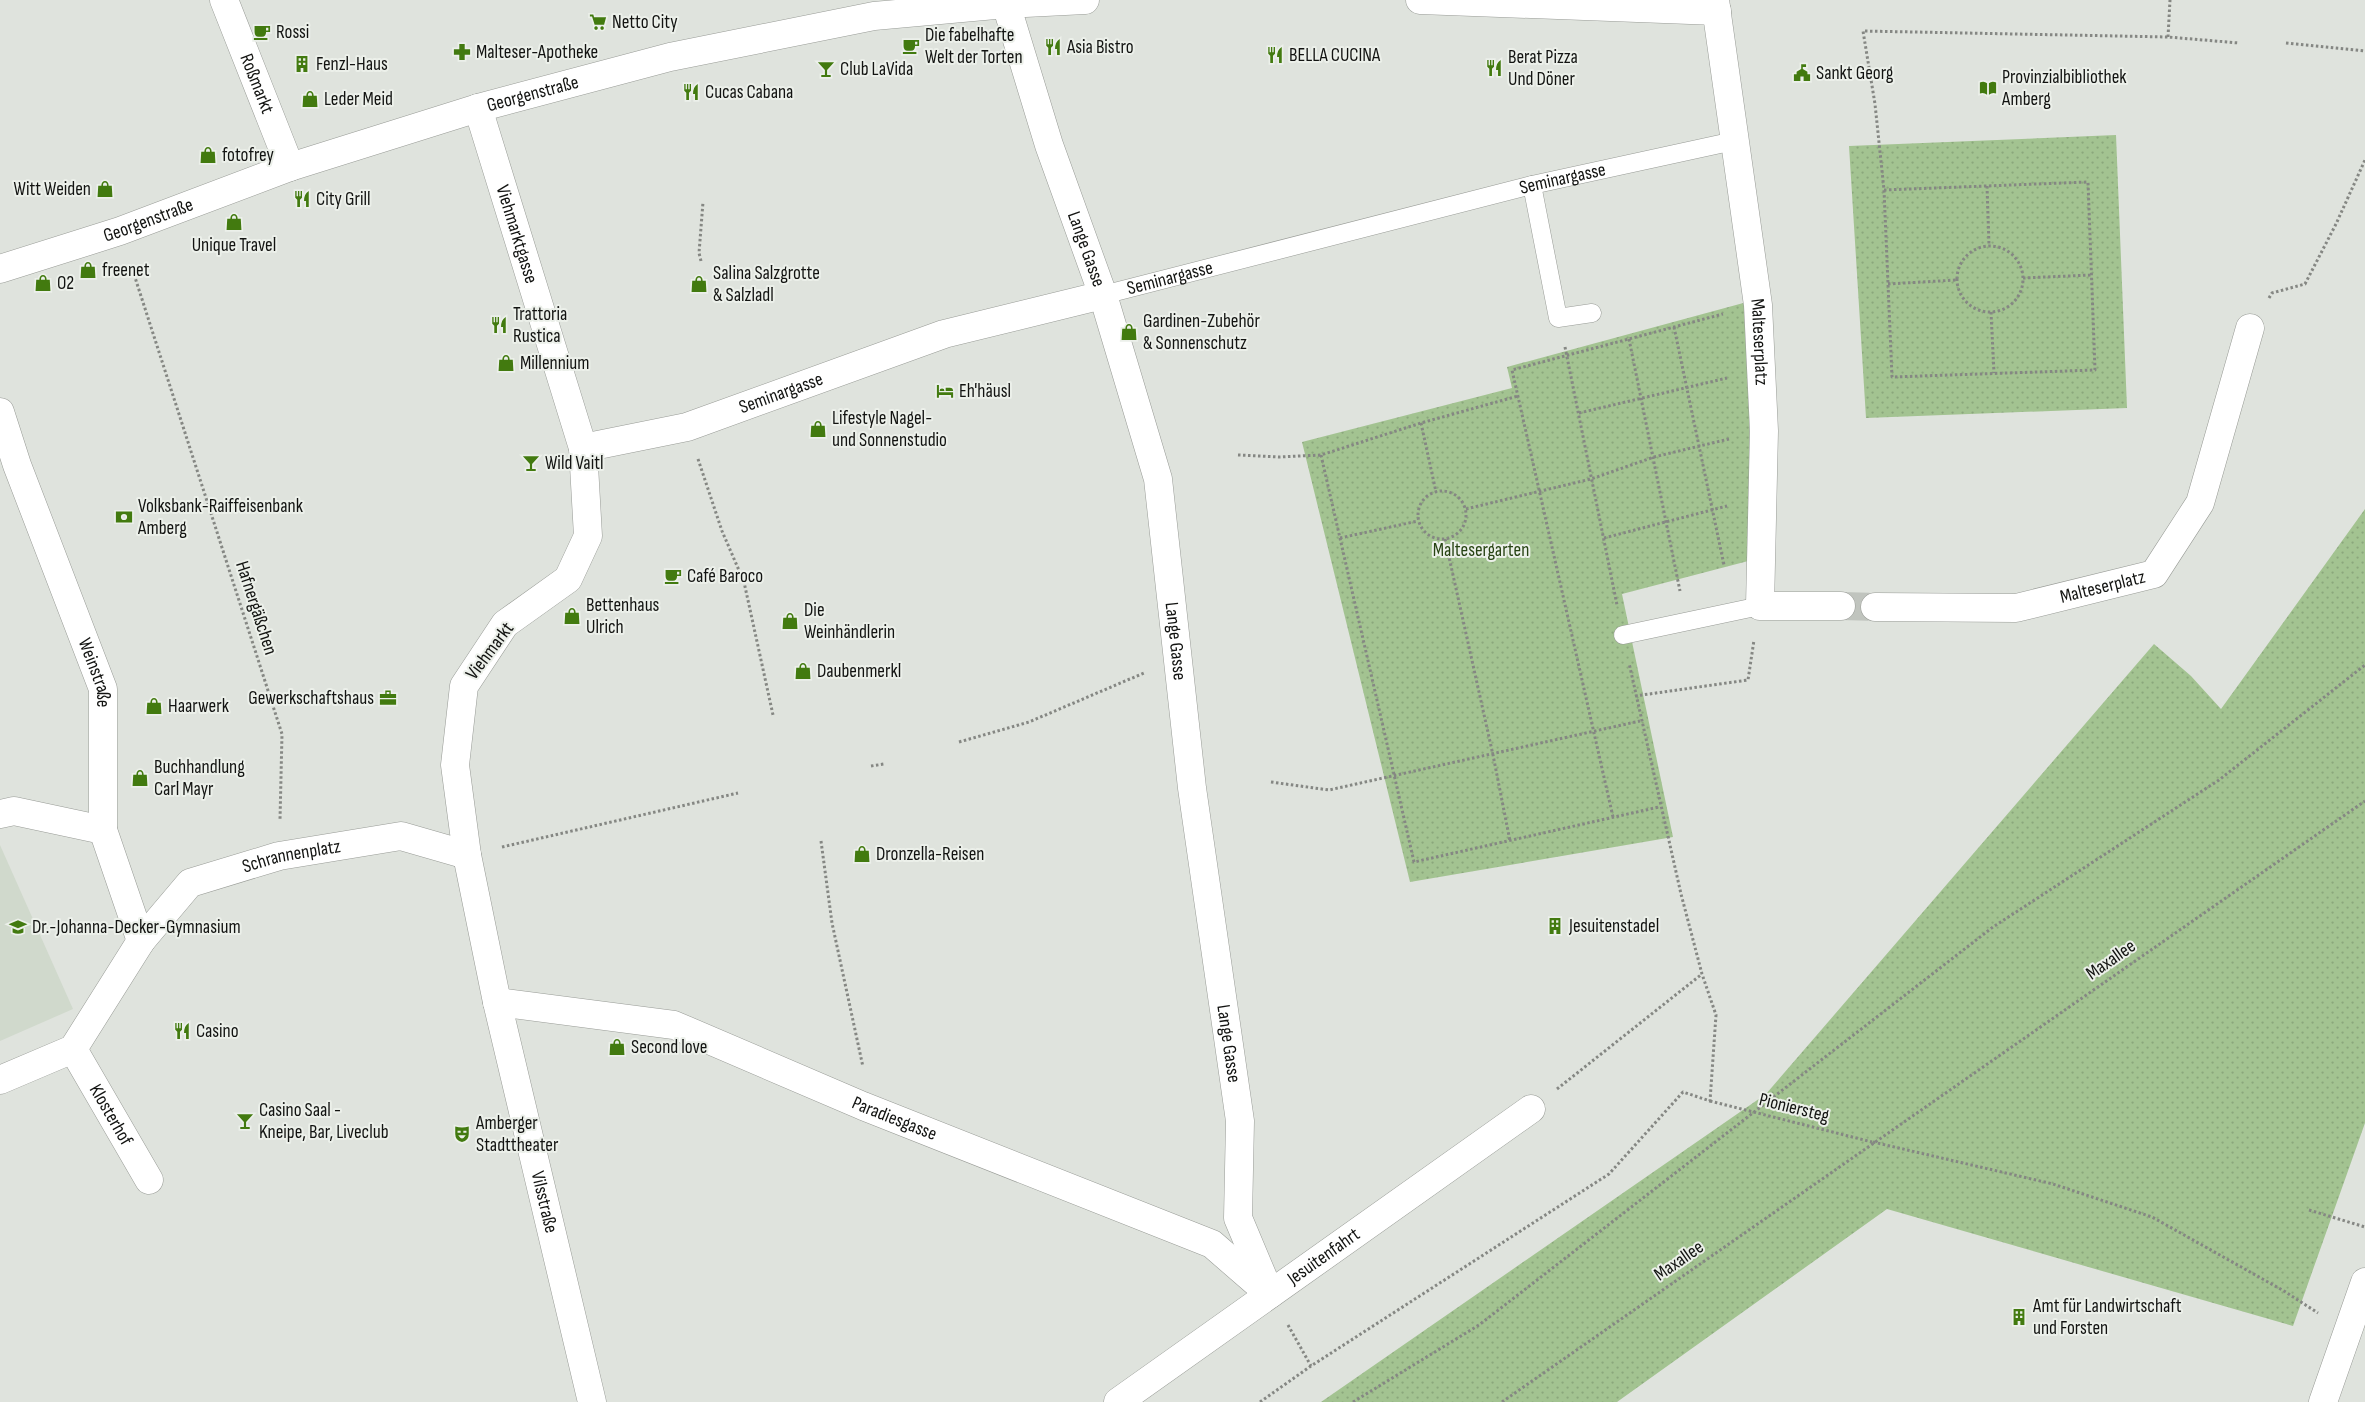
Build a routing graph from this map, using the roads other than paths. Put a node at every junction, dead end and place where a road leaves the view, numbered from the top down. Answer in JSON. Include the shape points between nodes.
{"nodes":[{"id":1,"x":224,"y":0,"type":"edge"},
{"id":2,"x":1085,"y":0,"type":"edge"},
{"id":3,"x":1420,"y":0,"type":"edge"},
{"id":4,"x":1006,"y":4,"type":"junction"},
{"id":5,"x":1716,"y":5,"type":"edge"},
{"id":6,"x":478,"y":108,"type":"junction"},
{"id":7,"x":1734,"y":141,"type":"junction"},
{"id":8,"x":290,"y":168,"type":"junction"},
{"id":9,"x":1532,"y":185,"type":"junction"},
{"id":10,"x":0,"y":269,"type":"edge"},
{"id":11,"x":1103,"y":295,"type":"junction"},
{"id":12,"x":1592,"y":313,"type":"dead end"},
{"id":13,"x":2250,"y":328,"type":"road end"},
{"id":14,"x":0,"y":412,"type":"edge"},
{"id":15,"x":583,"y":448,"type":"junction"},
{"id":16,"x":1760,"y":606,"type":"junction"},
{"id":17,"x":1841,"y":606,"type":"tunnel mouth"},
{"id":18,"x":1875,"y":607,"type":"tunnel mouth"},
{"id":19,"x":1623,"y":634,"type":"road end"},
{"id":20,"x":0,"y":814,"type":"edge"},
{"id":21,"x":103,"y":830,"type":"junction"},
{"id":22,"x":467,"y":855,"type":"junction"},
{"id":23,"x":141,"y":941,"type":"junction"},
{"id":24,"x":497,"y":1002,"type":"junction"},
{"id":25,"x":73,"y":1050,"type":"junction"},
{"id":26,"x":0,"y":1080,"type":"edge"},
{"id":27,"x":1531,"y":1109,"type":"road end"},
{"id":28,"x":149,"y":1180,"type":"dead end"},
{"id":29,"x":2365,"y":1282,"type":"edge"},
{"id":30,"x":1270,"y":1294,"type":"junction"},
{"id":31,"x":2357,"y":1336,"type":"edge"},
{"id":32,"x":592,"y":1402,"type":"edge"},
{"id":33,"x":1118,"y":1402,"type":"edge"},
{"id":34,"x":2323,"y":1402,"type":"edge"}],
"edges":[{"from":1,"to":8,"type":"street","name":"Roßmarkt"},
{"from":2,"to":4,"type":"street","name":"Georgenstraße"},
{"from":3,"to":5,"type":"street"},
{"from":4,"to":6,"type":"street","name":"Georgenstraße","via":[[874,16],[670,56]]},
{"from":4,"to":11,"type":"street","name":"Lange Gasse","via":[[1049,145]]},
{"from":5,"to":7,"type":"street","name":"Malteserplatz"},
{"from":6,"to":8,"type":"street","name":"Georgenstraße"},
{"from":6,"to":15,"type":"street","name":"Viehmarktgasse"},
{"from":7,"to":9,"type":"lane","name":"Seminargasse"},
{"from":7,"to":16,"type":"street","name":"Malteserplatz","via":[[1758,305],[1764,431]]},
{"from":8,"to":10,"type":"street","name":"Georgenstraße","via":[[120,231]]},
{"from":9,"to":11,"type":"lane","name":"Seminargasse"},
{"from":9,"to":12,"type":"lane","via":[[1558,318]]},
{"from":11,"to":15,"type":"street","name":"Seminargasse","via":[[944,334],[687,427]]},
{"from":11,"to":30,"type":"street","name":"Lange Gasse","via":[[1158,479],[1192,788],[1240,1121],[1238,1218]]},
{"from":13,"to":18,"type":"street","name":"Malteserplatz","via":[[2200,504],[2154,574],[2016,608]]},
{"from":14,"to":21,"type":"street","name":"Weinstraße","via":[[17,465],[103,689]]},
{"from":15,"to":22,"type":"street","name":"Viehmarkt","via":[[588,536],[568,580],[505,624],[464,686],[455,765]]},
{"from":16,"to":17,"type":"street"},
{"from":16,"to":19,"type":"lane"},
{"from":20,"to":21,"type":"street","via":[[14,811]]},
{"from":21,"to":23,"type":"street","name":"Weinstraße"},
{"from":22,"to":23,"type":"street","name":"Schrannenplatz","via":[[401,836],[280,856],[190,884]]},
{"from":22,"to":24,"type":"street","name":"Vilsstraße"},
{"from":23,"to":25,"type":"street","name":"Schrannenplatz"},
{"from":24,"to":30,"type":"street","name":"Paradiesgasse","via":[[674,1025],[863,1106],[1212,1244]]},
{"from":24,"to":32,"type":"street","name":"Vilsstraße"},
{"from":25,"to":26,"type":"street"},
{"from":25,"to":28,"type":"street","name":"Klosterhof"},
{"from":27,"to":30,"type":"street","name":"Jesuitenfahrt"},
{"from":29,"to":31,"type":"street"},
{"from":30,"to":33,"type":"street","name":"Jesuitenfahrt"},
{"from":31,"to":34,"type":"street"}]}
